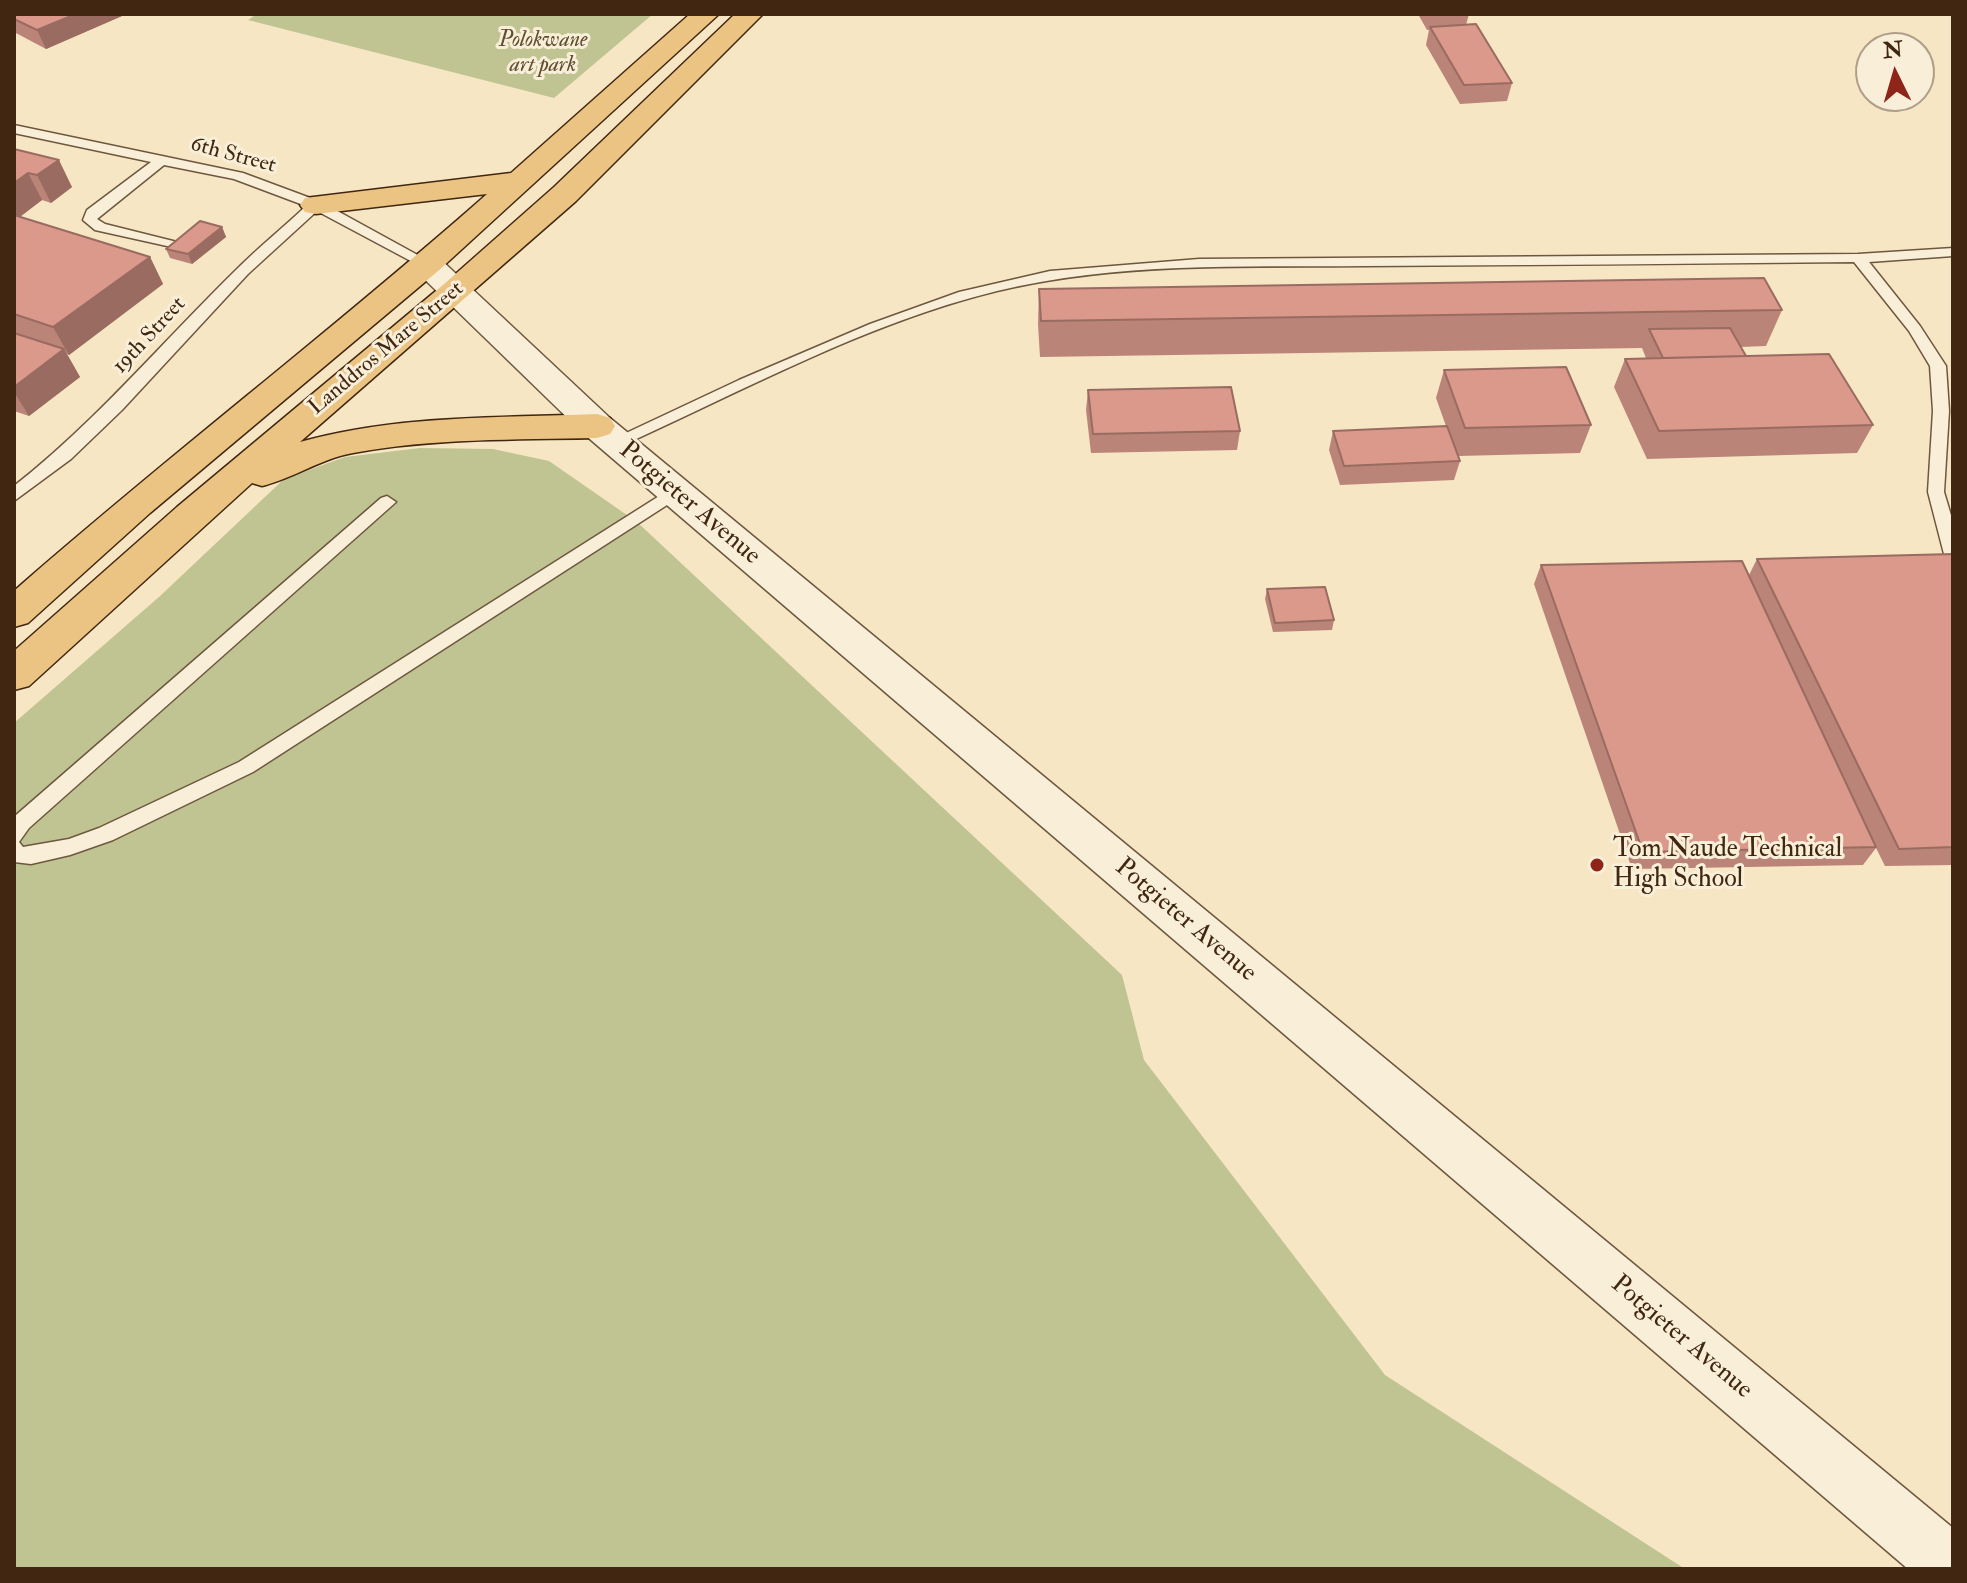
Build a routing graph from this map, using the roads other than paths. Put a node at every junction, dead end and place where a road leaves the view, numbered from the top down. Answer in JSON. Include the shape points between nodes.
{"nodes":[{"id":1,"x":706,"y":14,"type":"edge"},
{"id":2,"x":750,"y":14,"type":"edge"},
{"id":3,"x":14,"y":129,"type":"edge"},
{"id":4,"x":162,"y":160,"type":"junction"},
{"id":5,"x":520,"y":181,"type":"junction"},
{"id":6,"x":316,"y":205,"type":"junction"},
{"id":7,"x":180,"y":247,"type":"edge"},
{"id":8,"x":1953,"y":252,"type":"edge"},
{"id":9,"x":1858,"y":258,"type":"junction"},
{"id":10,"x":427,"y":264,"type":"junction"},
{"id":11,"x":455,"y":292,"type":"junction"},
{"id":12,"x":606,"y":434,"type":"junction"},
{"id":13,"x":675,"y":492,"type":"junction"},
{"id":14,"x":14,"y":495,"type":"edge"},
{"id":15,"x":387,"y":502,"type":"dead end"},
{"id":16,"x":190,"y":516,"type":"junction"},
{"id":17,"x":1953,"y":554,"type":"edge"},
{"id":18,"x":14,"y":613,"type":"edge"},
{"id":19,"x":14,"y":675,"type":"edge"},
{"id":20,"x":14,"y":836,"type":"edge"},
{"id":21,"x":14,"y":849,"type":"edge"},
{"id":22,"x":1953,"y":1567,"type":"edge"}],
"edges":[{"from":1,"to":5,"type":"main road","name":"Landdros Mare Street"},
{"from":2,"to":11,"type":"main road","name":"Landdros Mare Street","via":[[565,194]]},
{"from":3,"to":4,"type":"lane","name":"6th Street"},
{"from":4,"to":6,"type":"lane","name":"6th Street","via":[[238,176]]},
{"from":4,"to":7,"type":"lane","via":[[92,213],[90,220]]},
{"from":5,"to":6,"type":"main road"},
{"from":5,"to":10,"type":"main road","name":"Landdros Mare Street"},
{"from":6,"to":10,"type":"lane","name":"6th Street"},
{"from":6,"to":14,"type":"lane","name":"19th Street","via":[[243,271],[65,455]]},
{"from":8,"to":9,"type":"lane"},
{"from":9,"to":12,"type":"lane","via":[[1199,263],[1068,273],[966,295]]},
{"from":9,"to":17,"type":"lane","via":[[1938,366],[1936,492]]},
{"from":10,"to":11,"type":"street","name":"Potgieter Avenue"},
{"from":10,"to":18,"type":"main road","name":"Landdros Mare Street"},
{"from":11,"to":12,"type":"street","name":"Potgieter Avenue"},
{"from":11,"to":16,"type":"main road","name":"Landdros Mare Street"},
{"from":12,"to":13,"type":"street","name":"Potgieter Avenue"},
{"from":12,"to":16,"type":"main road","via":[[429,432],[319,449],[253,478]]},
{"from":13,"to":21,"type":"lane","via":[[246,767],[70,847],[31,856],[15,854]]},
{"from":13,"to":22,"type":"street","name":"Potgieter Avenue"},
{"from":15,"to":20,"type":"lane","via":[[22,822]]},
{"from":16,"to":19,"type":"main road","name":"Landdros Mare Street"}]}
